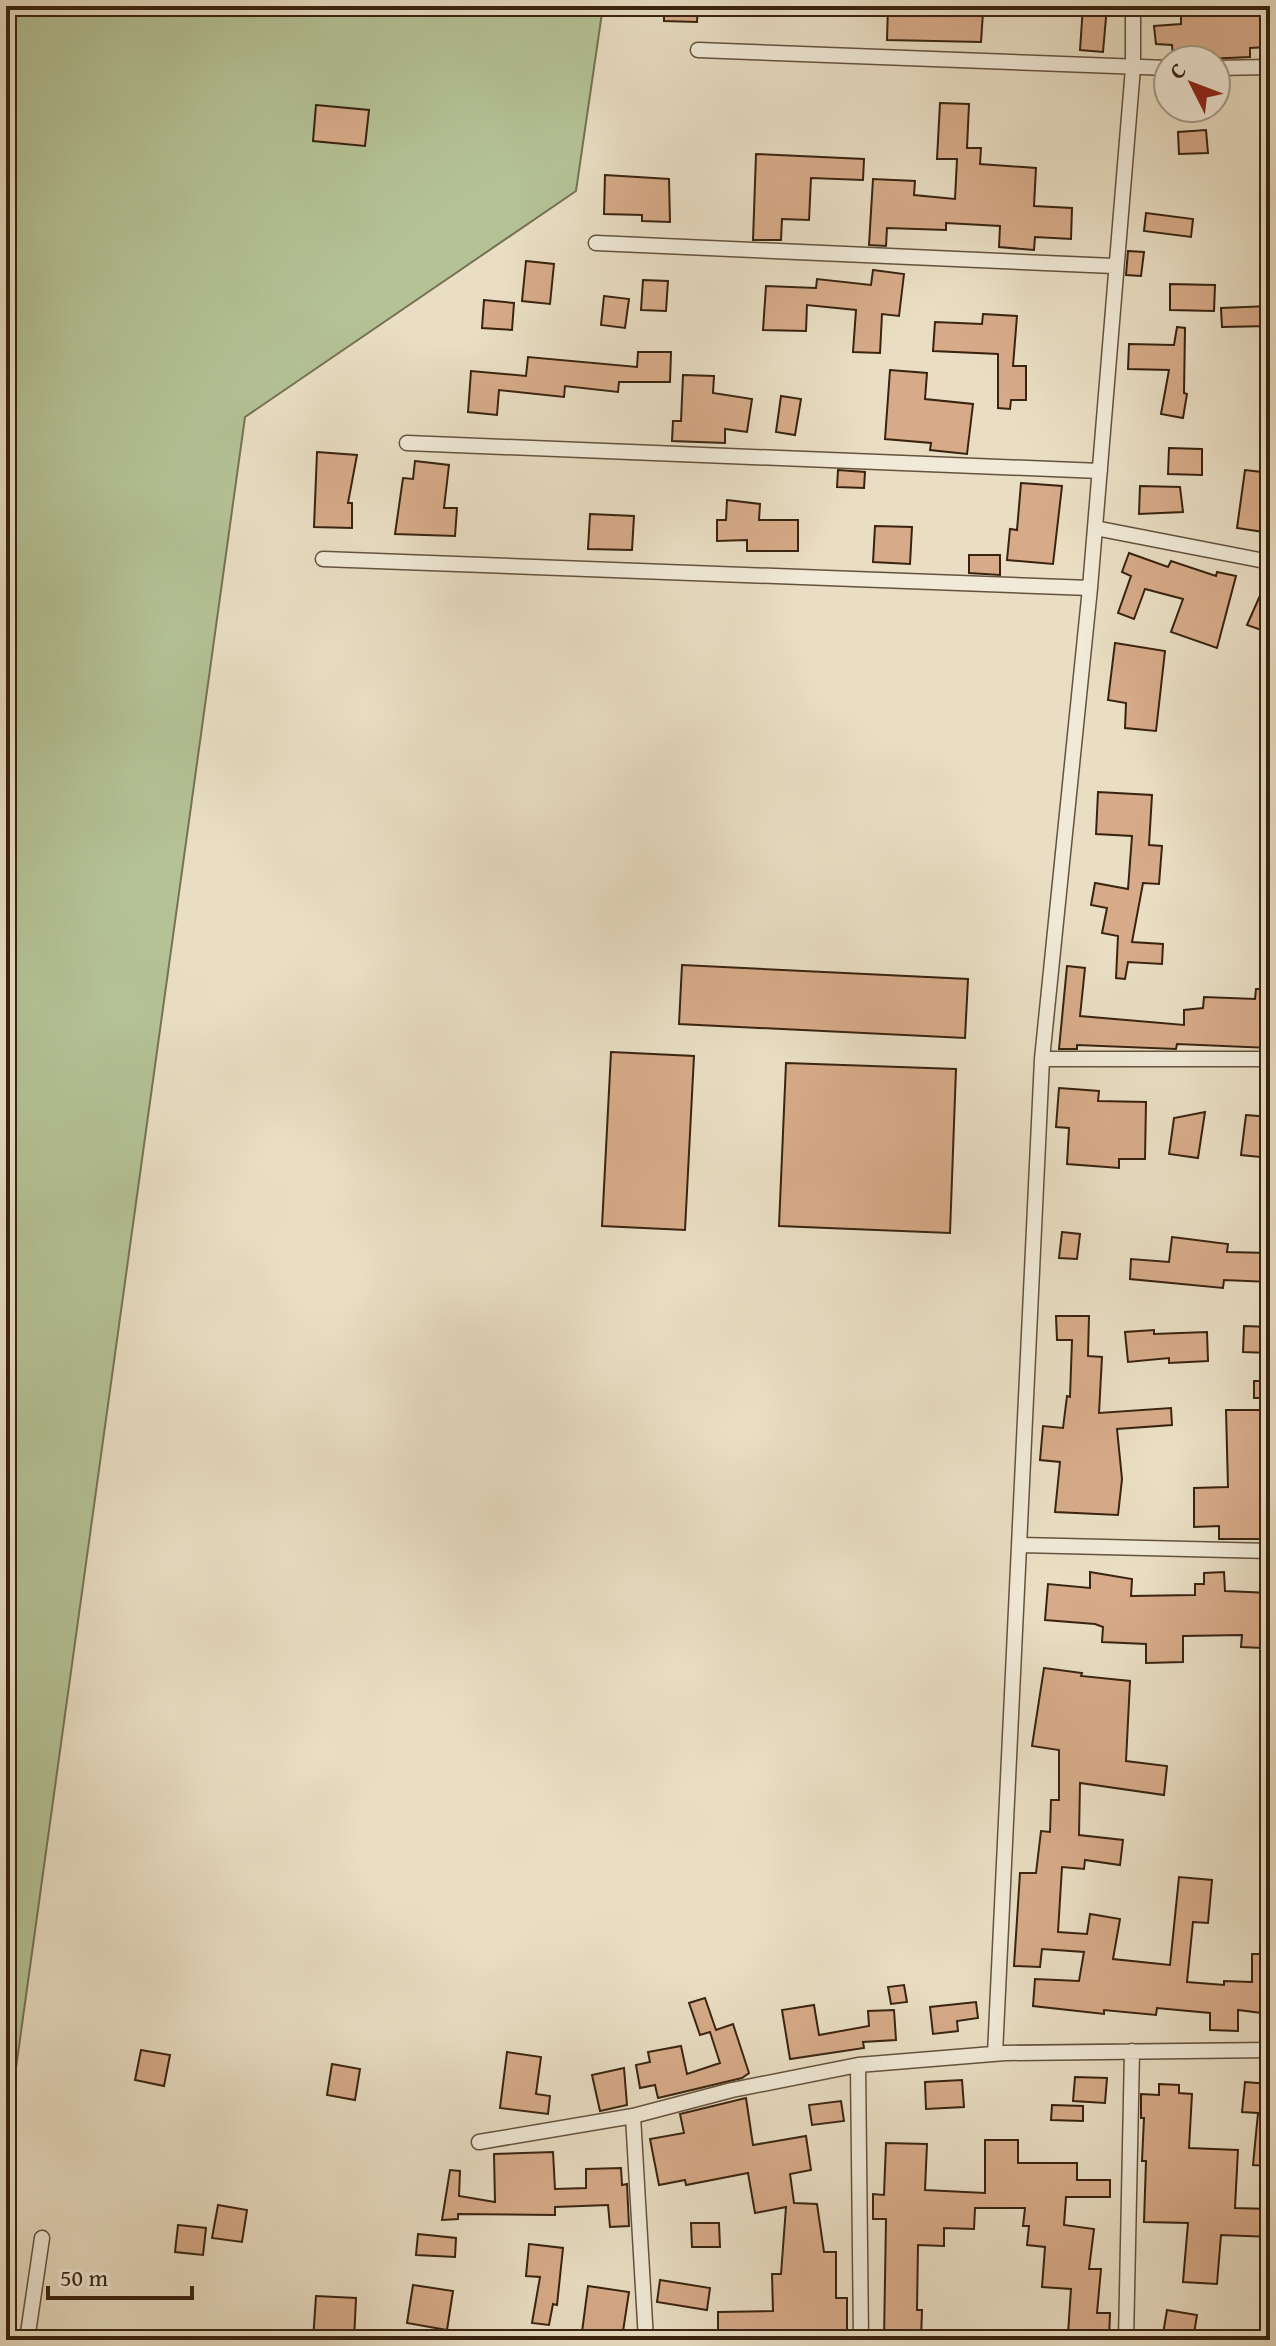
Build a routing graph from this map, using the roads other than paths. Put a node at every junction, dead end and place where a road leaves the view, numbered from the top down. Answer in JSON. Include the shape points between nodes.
{"nodes":[{"id":1,"x":1133,"y":6,"type":"edge"},
{"id":2,"x":698,"y":50,"type":"dead end"},
{"id":3,"x":1270,"y":67,"type":"edge"},
{"id":4,"x":1133,"y":68,"type":"junction"},
{"id":5,"x":1152,"y":68,"type":"edge"},
{"id":6,"x":1232,"y":68,"type":"edge"},
{"id":7,"x":596,"y":243,"type":"dead end"},
{"id":8,"x":1114,"y":266,"type":"junction"},
{"id":9,"x":407,"y":443,"type":"dead end"},
{"id":10,"x":1100,"y":471,"type":"junction"},
{"id":11,"x":1095,"y":528,"type":"junction"},
{"id":12,"x":323,"y":559,"type":"dead end"},
{"id":13,"x":1270,"y":562,"type":"edge"},
{"id":14,"x":1090,"y":588,"type":"junction"},
{"id":15,"x":1042,"y":1059,"type":"junction"},
{"id":16,"x":1270,"y":1059,"type":"edge"},
{"id":17,"x":1021,"y":1545,"type":"junction"},
{"id":18,"x":1270,"y":1551,"type":"edge"},
{"id":19,"x":1270,"y":2050,"type":"edge"},
{"id":20,"x":1132,"y":2051,"type":"junction"},
{"id":21,"x":995,"y":2054,"type":"junction"},
{"id":22,"x":858,"y":2065,"type":"junction"},
{"id":23,"x":633,"y":2116,"type":"junction"},
{"id":24,"x":479,"y":2142,"type":"dead end"},
{"id":25,"x":42,"y":2238,"type":"dead end"},
{"id":26,"x":27,"y":2340,"type":"edge"},
{"id":27,"x":646,"y":2340,"type":"edge"},
{"id":28,"x":861,"y":2340,"type":"edge"},
{"id":29,"x":1126,"y":2340,"type":"edge"}],
"edges":[{"from":1,"to":4,"type":"street"},
{"from":2,"to":4,"type":"street"},
{"from":3,"to":6,"type":"street"},
{"from":4,"to":5,"type":"street"},
{"from":4,"to":8,"type":"street"},
{"from":7,"to":8,"type":"street"},
{"from":8,"to":10,"type":"street"},
{"from":9,"to":10,"type":"street"},
{"from":10,"to":11,"type":"street"},
{"from":11,"to":13,"type":"street"},
{"from":11,"to":14,"type":"street"},
{"from":12,"to":14,"type":"street"},
{"from":14,"to":15,"type":"street"},
{"from":15,"to":16,"type":"street"},
{"from":15,"to":17,"type":"street"},
{"from":17,"to":18,"type":"street"},
{"from":17,"to":21,"type":"street"},
{"from":19,"to":20,"type":"street"},
{"from":20,"to":21,"type":"street"},
{"from":20,"to":29,"type":"street"},
{"from":21,"to":22,"type":"street"},
{"from":22,"to":23,"type":"street"},
{"from":22,"to":28,"type":"street"},
{"from":23,"to":24,"type":"street"},
{"from":23,"to":27,"type":"street"},
{"from":25,"to":26,"type":"street"}]}
